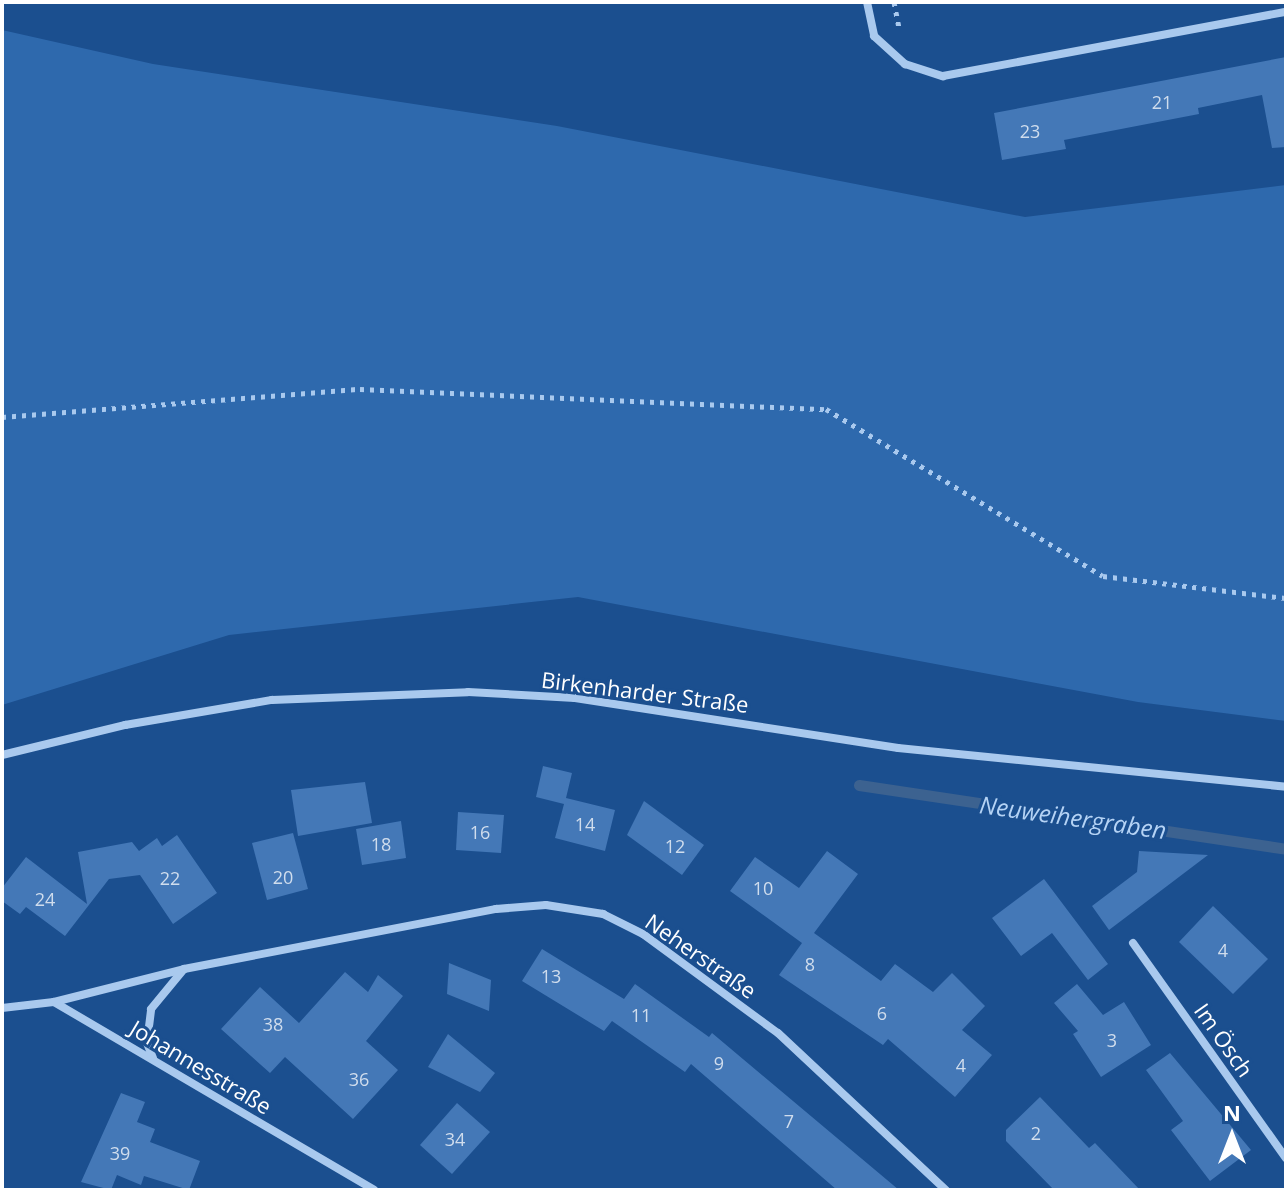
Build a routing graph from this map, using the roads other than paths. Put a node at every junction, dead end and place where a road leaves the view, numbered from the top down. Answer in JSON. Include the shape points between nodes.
{"nodes":[{"id":1,"x":867,"y":2,"type":"edge"},
{"id":2,"x":1286,"y":12,"type":"edge"},
{"id":3,"x":2,"y":755,"type":"edge"},
{"id":4,"x":1286,"y":787,"type":"edge"},
{"id":5,"x":1133,"y":943,"type":"dead end"},
{"id":6,"x":184,"y":969,"type":"junction"},
{"id":7,"x":54,"y":1002,"type":"junction"},
{"id":8,"x":2,"y":1008,"type":"edge"},
{"id":9,"x":153,"y":1059,"type":"junction"},
{"id":10,"x":1286,"y":1158,"type":"edge"},
{"id":11,"x":374,"y":1190,"type":"edge"},
{"id":12,"x":946,"y":1190,"type":"edge"}],
"edges":[{"from":1,"to":2,"type":"street","via":[[874,36],[905,64],[943,76]]},
{"from":3,"to":4,"type":"street","name":"Birkenharder Straße","via":[[125,725],[272,700],[468,692],[575,698],[898,748]]},
{"from":5,"to":10,"type":"street","name":"Im Ösch"},
{"from":6,"to":7,"type":"street","name":"Neherstraße"},
{"from":6,"to":9,"type":"street","via":[[151,1009],[147,1043]]},
{"from":6,"to":12,"type":"street","name":"Neherstraße","via":[[496,909],[546,905],[603,914],[643,934],[778,1033]]},
{"from":7,"to":8,"type":"street"},
{"from":7,"to":9,"type":"street","name":"Johannesstraße"},
{"from":9,"to":11,"type":"street","name":"Johannesstraße"}]}
